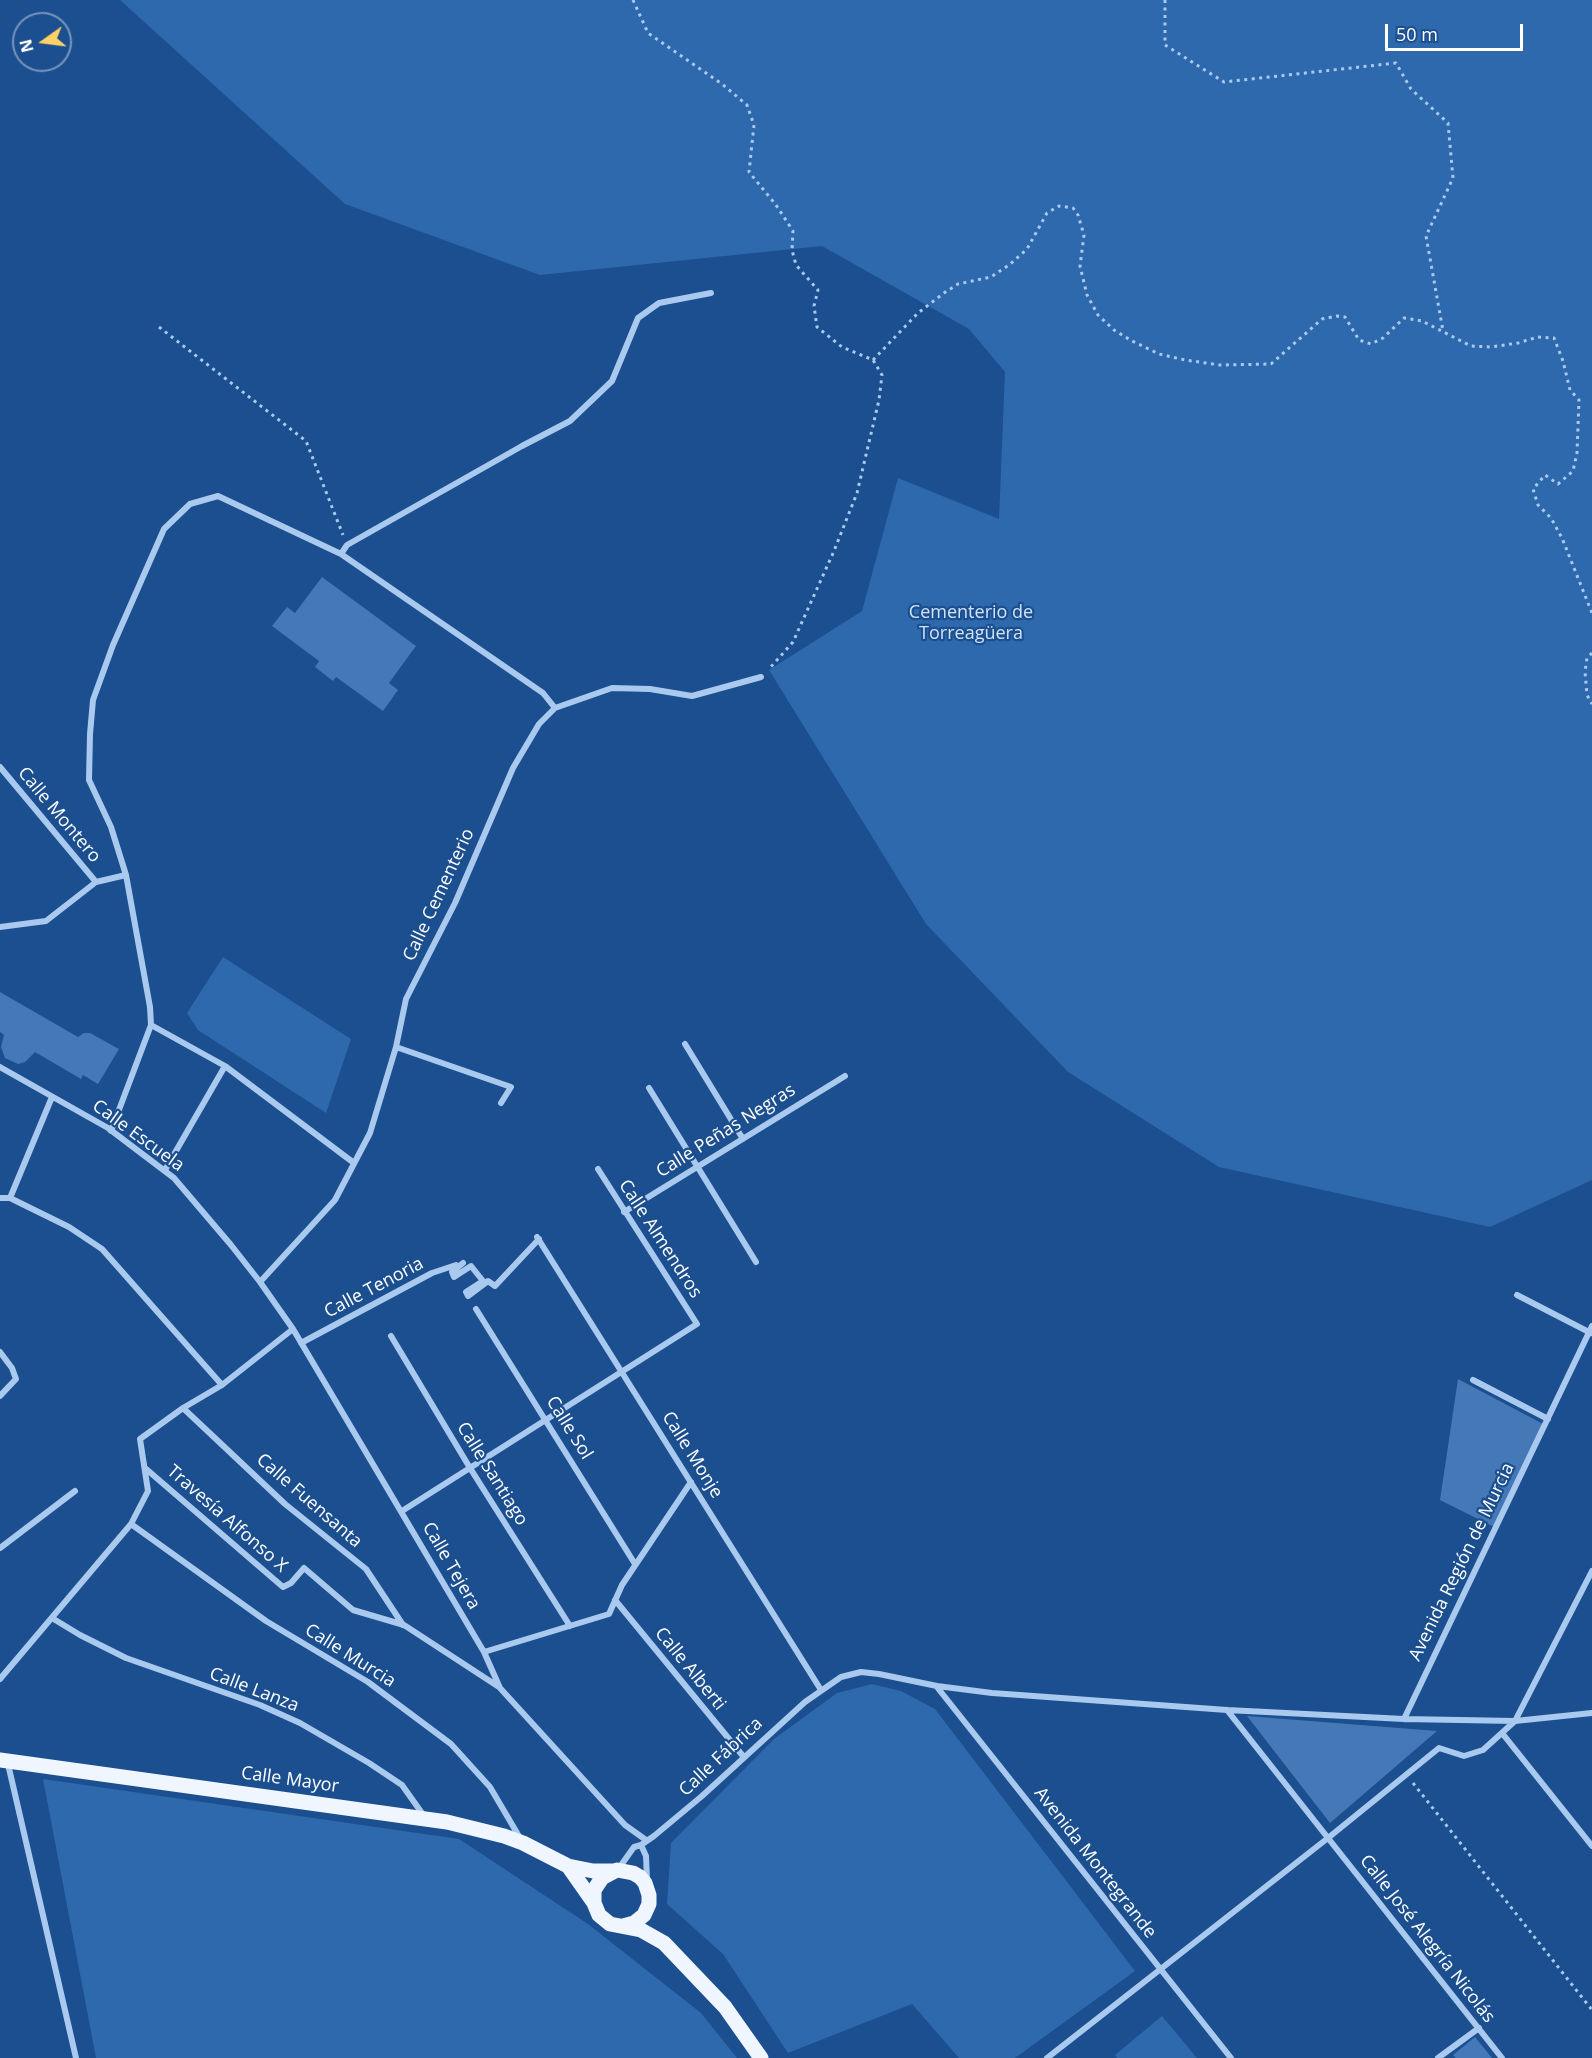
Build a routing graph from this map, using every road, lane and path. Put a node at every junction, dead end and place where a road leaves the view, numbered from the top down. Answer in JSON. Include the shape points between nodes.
{"nodes":[{"id":1,"x":633,"y":0,"type":"edge"},
{"id":2,"x":1165,"y":0,"type":"edge"},
{"id":3,"x":711,"y":293,"type":"dead end"},
{"id":4,"x":159,"y":327,"type":"dead end"},
{"id":5,"x":1443,"y":331,"type":"junction"},
{"id":6,"x":873,"y":360,"type":"junction"},
{"id":7,"x":346,"y":545,"type":"junction"},
{"id":8,"x":341,"y":554,"type":"junction"},
{"id":9,"x":1592,"y":613,"type":"edge"},
{"id":10,"x":1592,"y":653,"type":"edge"},
{"id":11,"x":761,"y":677,"type":"joint"},
{"id":12,"x":1592,"y":704,"type":"edge"},
{"id":13,"x":555,"y":708,"type":"junction"},
{"id":14,"x":0,"y":767,"type":"edge"},
{"id":15,"x":126,"y":875,"type":"junction"},
{"id":16,"x":96,"y":882,"type":"junction"},
{"id":17,"x":0,"y":927,"type":"edge"},
{"id":18,"x":151,"y":1025,"type":"junction"},
{"id":19,"x":685,"y":1044,"type":"dead end"},
{"id":20,"x":396,"y":1047,"type":"junction"},
{"id":21,"x":0,"y":1066,"type":"edge"},
{"id":22,"x":225,"y":1066,"type":"junction"},
{"id":23,"x":845,"y":1076,"type":"dead end"},
{"id":24,"x":649,"y":1088,"type":"dead end"},
{"id":25,"x":52,"y":1097,"type":"junction"},
{"id":26,"x":501,"y":1103,"type":"dead end"},
{"id":27,"x":111,"y":1131,"type":"junction"},
{"id":28,"x":743,"y":1139,"type":"junction"},
{"id":29,"x":354,"y":1163,"type":"junction"},
{"id":30,"x":698,"y":1167,"type":"junction"},
{"id":31,"x":598,"y":1169,"type":"dead end"},
{"id":32,"x":165,"y":1170,"type":"junction"},
{"id":33,"x":0,"y":1198,"type":"edge"},
{"id":34,"x":10,"y":1198,"type":"junction"},
{"id":35,"x":624,"y":1212,"type":"junction"},
{"id":36,"x":756,"y":1262,"type":"dead end"},
{"id":37,"x":463,"y":1263,"type":"joint"},
{"id":38,"x":260,"y":1282,"type":"junction"},
{"id":39,"x":1517,"y":1295,"type":"dead end"},
{"id":40,"x":476,"y":1309,"type":"dead end"},
{"id":41,"x":293,"y":1329,"type":"junction"},
{"id":42,"x":1591,"y":1330,"type":"edge"},
{"id":43,"x":391,"y":1336,"type":"dead end"},
{"id":44,"x":302,"y":1343,"type":"junction"},
{"id":45,"x":0,"y":1352,"type":"edge"},
{"id":46,"x":622,"y":1372,"type":"junction"},
{"id":47,"x":1473,"y":1380,"type":"dead end"},
{"id":48,"x":222,"y":1385,"type":"junction"},
{"id":49,"x":0,"y":1396,"type":"edge"},
{"id":50,"x":183,"y":1408,"type":"junction"},
{"id":51,"x":1548,"y":1419,"type":"junction"},
{"id":52,"x":546,"y":1420,"type":"junction"},
{"id":53,"x":145,"y":1467,"type":"junction"},
{"id":54,"x":470,"y":1468,"type":"junction"},
{"id":55,"x":691,"y":1482,"type":"junction"},
{"id":56,"x":75,"y":1491,"type":"dead end"},
{"id":57,"x":402,"y":1511,"type":"junction"},
{"id":58,"x":131,"y":1524,"type":"junction"},
{"id":59,"x":0,"y":1548,"type":"edge"},
{"id":60,"x":636,"y":1564,"type":"junction"},
{"id":61,"x":1592,"y":1572,"type":"edge"},
{"id":62,"x":615,"y":1600,"type":"junction"},
{"id":63,"x":52,"y":1618,"type":"junction"},
{"id":64,"x":404,"y":1625,"type":"junction"},
{"id":65,"x":570,"y":1626,"type":"junction"},
{"id":66,"x":484,"y":1652,"type":"junction"},
{"id":67,"x":0,"y":1679,"type":"edge"},
{"id":68,"x":937,"y":1686,"type":"junction"},
{"id":69,"x":500,"y":1688,"type":"junction"},
{"id":70,"x":821,"y":1690,"type":"junction"},
{"id":71,"x":1227,"y":1710,"type":"junction"},
{"id":72,"x":1592,"y":1713,"type":"edge"},
{"id":73,"x":1404,"y":1719,"type":"junction"},
{"id":74,"x":1515,"y":1721,"type":"junction"},
{"id":75,"x":1502,"y":1733,"type":"junction"},
{"id":76,"x":743,"y":1756,"type":"junction"},
{"id":77,"x":4,"y":1760,"type":"edge"},
{"id":78,"x":1407,"y":1774,"type":"junction"},
{"id":79,"x":426,"y":1819,"type":"junction"},
{"id":80,"x":1328,"y":1838,"type":"junction"},
{"id":81,"x":523,"y":1843,"type":"junction"},
{"id":82,"x":644,"y":1843,"type":"junction"},
{"id":83,"x":1592,"y":1846,"type":"edge"},
{"id":84,"x":568,"y":1866,"type":"junction"},
{"id":85,"x":615,"y":1871,"type":"junction"},
{"id":86,"x":648,"y":1897,"type":"junction"},
{"id":87,"x":594,"y":1903,"type":"junction"},
{"id":88,"x":623,"y":1926,"type":"junction"},
{"id":89,"x":664,"y":1943,"type":"junction"},
{"id":90,"x":1160,"y":1969,"type":"junction"},
{"id":91,"x":1592,"y":2010,"type":"edge"},
{"id":92,"x":1479,"y":2028,"type":"junction"},
{"id":93,"x":76,"y":2058,"type":"edge"},
{"id":94,"x":761,"y":2058,"type":"edge"},
{"id":95,"x":1047,"y":2058,"type":"edge"},
{"id":96,"x":1231,"y":2058,"type":"edge"},
{"id":97,"x":1438,"y":2058,"type":"edge"},
{"id":98,"x":1502,"y":2058,"type":"edge"}],
"edges":[{"from":1,"to":6,"type":"path","via":[[648,33],[747,105],[754,125],[749,172],[793,231],[796,265],[818,290],[814,306],[818,327],[842,347]]},
{"from":2,"to":5,"type":"path","via":[[1165,45],[1224,82],[1396,63],[1411,89],[1448,123],[1453,178],[1426,237]]},
{"from":3,"to":7,"type":"street","via":[[659,303],[638,318],[612,381],[570,421]]},
{"from":4,"to":7,"type":"path","via":[[306,441]]},
{"from":5,"to":6,"type":"path","via":[[1404,318],[1371,344],[1359,340],[1345,317],[1337,316],[1322,319],[1271,364],[1220,365],[1159,354],[1114,330],[1098,315],[1087,296],[1080,266],[1084,235],[1078,215],[1073,208],[1059,206],[1047,213],[1027,249],[1009,265],[991,277],[958,284],[944,293],[918,313]]},
{"from":5,"to":9,"type":"path","via":[[1471,345],[1491,347],[1538,337],[1554,338],[1570,390],[1579,400],[1577,453],[1573,471],[1558,484],[1545,475],[1533,489],[1538,505],[1562,538]]},
{"from":6,"to":11,"type":"path","via":[[882,375],[879,400],[857,493],[793,642]]},
{"from":7,"to":8,"type":"street"},
{"from":8,"to":13,"type":"street","via":[[543,693]]},
{"from":8,"to":15,"type":"street","via":[[218,496],[190,504],[164,529],[93,700],[89,780],[111,827]]},
{"from":10,"to":12,"type":"path","via":[[1585,672]]},
{"from":11,"to":13,"type":"street","name":"Calle Cementerio","via":[[692,696],[612,688]]},
{"from":13,"to":20,"type":"street","name":"Calle Cementerio","via":[[539,724],[513,768],[455,903],[406,999]]},
{"from":14,"to":16,"type":"street","name":"Calle Montero"},
{"from":15,"to":16,"type":"street"},
{"from":15,"to":18,"type":"street"},
{"from":16,"to":17,"type":"street","via":[[46,921]]},
{"from":18,"to":22,"type":"street"},
{"from":18,"to":27,"type":"street"},
{"from":19,"to":28,"type":"street"},
{"from":20,"to":26,"type":"street","via":[[511,1087]]},
{"from":20,"to":29,"type":"street","name":"Calle Cementerio","via":[[370,1133]]},
{"from":21,"to":25,"type":"street","name":"Calle Escuela"},
{"from":22,"to":29,"type":"street"},
{"from":22,"to":32,"type":"street"},
{"from":23,"to":28,"type":"street","name":"Calle Peñas Negras"},
{"from":24,"to":30,"type":"street"},
{"from":25,"to":27,"type":"street","name":"Calle Escuela"},
{"from":25,"to":34,"type":"street"},
{"from":27,"to":32,"type":"street","name":"Calle Escuela"},
{"from":28,"to":30,"type":"street","name":"Calle Peñas Negras"},
{"from":29,"to":38,"type":"street","name":"Calle Cementerio","via":[[335,1200]]},
{"from":30,"to":35,"type":"street","name":"Calle Peñas Negras"},
{"from":30,"to":36,"type":"street"},
{"from":31,"to":35,"type":"street","name":"Calle Almendros"},
{"from":32,"to":38,"type":"street","name":"Calle Escuela"},
{"from":33,"to":34,"type":"street"},
{"from":34,"to":48,"type":"street","via":[[69,1227],[102,1249]]},
{"from":35,"to":46,"type":"street","name":"Calle Almendros","via":[[697,1324]]},
{"from":37,"to":44,"type":"street","name":"Calle Tenoria","via":[[432,1273]]},
{"from":37,"to":46,"type":"street","name":"Calle Monje","via":[[452,1272],[454,1276],[471,1266],[483,1281],[466,1292],[468,1296],[489,1281],[495,1286],[538,1238]]},
{"from":38,"to":41,"type":"street","name":"Calle Tejera"},
{"from":39,"to":42,"type":"street"},
{"from":40,"to":52,"type":"street","name":"Calle Sol"},
{"from":41,"to":44,"type":"street","name":"Calle Tejera"},
{"from":41,"to":48,"type":"street"},
{"from":42,"to":51,"type":"street","name":"Avenida Región de Murcia"},
{"from":43,"to":54,"type":"street","name":"Calle Santiago"},
{"from":44,"to":57,"type":"street","name":"Calle Tejera"},
{"from":45,"to":49,"type":"street","via":[[15,1379]]},
{"from":46,"to":52,"type":"street"},
{"from":46,"to":55,"type":"street","name":"Calle Monje"},
{"from":47,"to":51,"type":"street"},
{"from":48,"to":50,"type":"street"},
{"from":50,"to":53,"type":"street","via":[[140,1439]]},
{"from":50,"to":64,"type":"street","name":"Calle Fuensanta","via":[[285,1504],[366,1569]]},
{"from":51,"to":73,"type":"street","name":"Avenida Región de Murcia"},
{"from":52,"to":54,"type":"street"},
{"from":52,"to":60,"type":"street","name":"Calle Sol"},
{"from":53,"to":58,"type":"street","via":[[148,1491]]},
{"from":53,"to":64,"type":"street","name":"Travesía Alfonso X","via":[[283,1587],[304,1568],[353,1610]]},
{"from":54,"to":57,"type":"street"},
{"from":54,"to":65,"type":"street","name":"Calle Santiago"},
{"from":55,"to":60,"type":"street"},
{"from":55,"to":70,"type":"street","name":"Calle Monje"},
{"from":56,"to":59,"type":"street"},
{"from":57,"to":66,"type":"street","name":"Calle Tejera"},
{"from":58,"to":63,"type":"street"},
{"from":58,"to":81,"type":"street","name":"Calle Murcia","via":[[266,1621],[368,1682],[451,1744],[490,1786]]},
{"from":60,"to":62,"type":"street"},
{"from":61,"to":74,"type":"street"},
{"from":62,"to":65,"type":"street","via":[[609,1614]]},
{"from":62,"to":76,"type":"street","name":"Calle Alberti"},
{"from":63,"to":67,"type":"street"},
{"from":63,"to":79,"type":"street","name":"Calle Lanza","via":[[126,1658],[300,1723],[402,1785]]},
{"from":64,"to":69,"type":"street","name":"Travesía Alfonso X"},
{"from":65,"to":66,"type":"street"},
{"from":66,"to":69,"type":"street","name":"Calle Tejera"},
{"from":68,"to":70,"type":"street","name":"Calle Fábrica","via":[[861,1672],[841,1677]]},
{"from":68,"to":71,"type":"street","name":"Calle Fábrica"},
{"from":68,"to":90,"type":"street","name":"Avenida Montegrande"},
{"from":69,"to":82,"type":"street","name":"Calle Tejera"},
{"from":70,"to":76,"type":"street","name":"Calle Fábrica"},
{"from":71,"to":73,"type":"street","name":"Calle Fábrica"},
{"from":71,"to":80,"type":"street","name":"Calle José Alegría Nicolás"},
{"from":72,"to":74,"type":"street","name":"Calle Fábrica"},
{"from":73,"to":74,"type":"street","name":"Calle Fábrica"},
{"from":74,"to":75,"type":"street"},
{"from":75,"to":78,"type":"street","via":[[1483,1750],[1464,1756],[1438,1748]]},
{"from":75,"to":83,"type":"street"},
{"from":76,"to":82,"type":"street","name":"Calle Fábrica"},
{"from":77,"to":79,"type":"main road","name":"Calle Mayor"},
{"from":77,"to":93,"type":"street"},
{"from":78,"to":80,"type":"street"},
{"from":78,"to":91,"type":"path"},
{"from":79,"to":81,"type":"main road","name":"Calle Mayor"},
{"from":80,"to":90,"type":"street"},
{"from":80,"to":92,"type":"street","name":"Calle José Alegría Nicolás"},
{"from":81,"to":84,"type":"main road","name":"Calle Mayor"},
{"from":82,"to":85,"type":"street","name":"Calle Fábrica","via":[[634,1847]]},
{"from":82,"to":86,"type":"street"},
{"from":84,"to":85,"type":"main road","name":"Calle Mayor"},
{"from":84,"to":87,"type":"main road","name":"Calle Mayor"},
{"from":85,"to":86,"type":"main road","via":[[633,1873],[645,1883]]},
{"from":85,"to":87,"type":"main road","via":[[597,1884]]},
{"from":86,"to":88,"type":"main road","via":[[639,1919]]},
{"from":86,"to":89,"type":"main road","via":[[652,1919]]},
{"from":87,"to":88,"type":"main road","via":[[604,1920]]},
{"from":88,"to":89,"type":"main road","via":[[641,1930]]},
{"from":89,"to":94,"type":"main road","via":[[725,2007]]},
{"from":90,"to":95,"type":"street"},
{"from":90,"to":96,"type":"street","name":"Avenida Montegrande"},
{"from":92,"to":97,"type":"street"},
{"from":92,"to":98,"type":"street","name":"Calle José Alegría Nicolás"}]}
